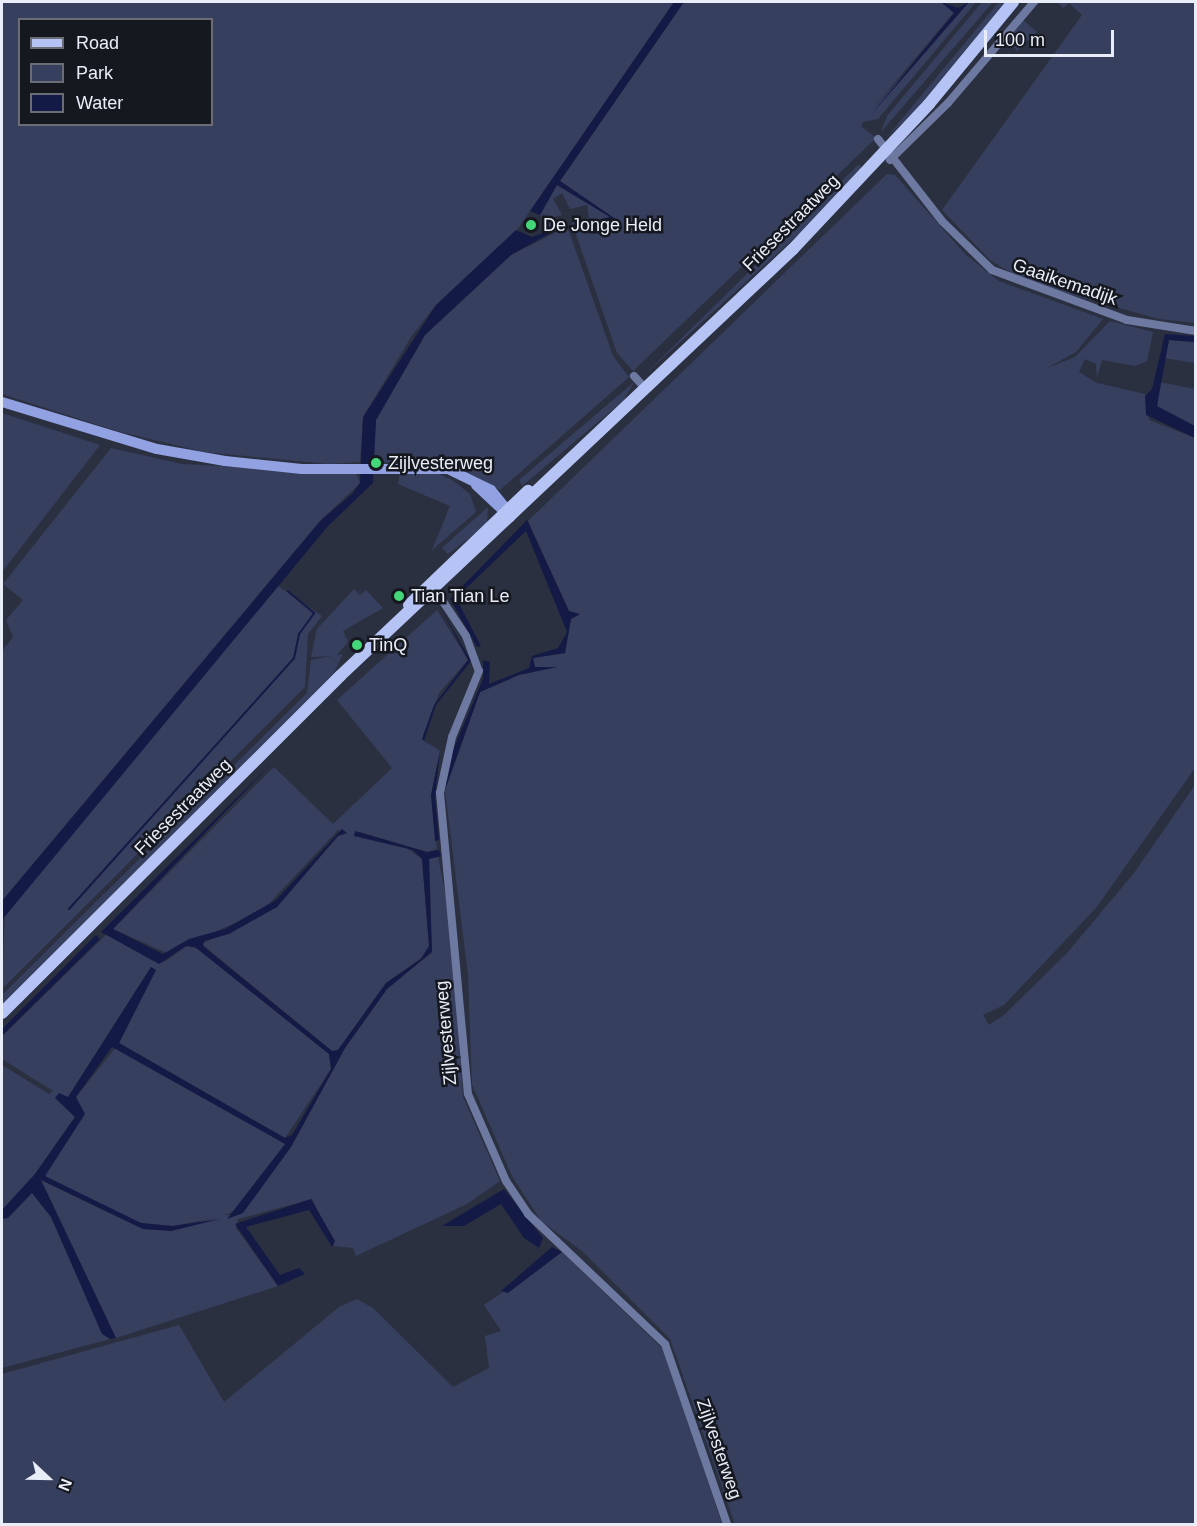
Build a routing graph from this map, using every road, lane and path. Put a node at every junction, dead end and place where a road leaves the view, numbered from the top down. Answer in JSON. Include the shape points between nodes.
{"nodes":[{"id":1,"x":1013,"y":2,"type":"edge"},
{"id":2,"x":1034,"y":2,"type":"edge"},
{"id":3,"x":878,"y":139,"type":"dead end"},
{"id":4,"x":888,"y":156,"type":"junction"},
{"id":5,"x":1196,"y":331,"type":"edge"},
{"id":6,"x":634,"y":376,"type":"dead end"},
{"id":7,"x":644,"y":387,"type":"junction"},
{"id":8,"x":2,"y":402,"type":"edge"},
{"id":9,"x":508,"y":513,"type":"junction"},
{"id":10,"x":433,"y":586,"type":"junction"},
{"id":11,"x":2,"y":1013,"type":"edge"},
{"id":12,"x":727,"y":1524,"type":"edge"}],
"edges":[{"from":1,"to":4,"type":"main road","name":"Friesestraatweg"},
{"from":2,"to":4,"type":"street","name":"Friesestraatweg","via":[[948,103]]},
{"from":3,"to":4,"type":"street","name":"Gaaikemadijk"},
{"from":4,"to":5,"type":"street","name":"Gaaikemadijk","via":[[974,255],[1010,281],[1127,320]]},
{"from":4,"to":7,"type":"main road","name":"Friesestraatweg"},
{"from":6,"to":7,"type":"street"},
{"from":7,"to":9,"type":"main road","name":"Friesestraatweg"},
{"from":8,"to":9,"type":"main road","via":[[157,449],[267,467],[441,468],[472,480]]},
{"from":9,"to":10,"type":"main road","name":"Friesestraatweg"},
{"from":10,"to":11,"type":"main road","name":"Friesestraatweg"},
{"from":10,"to":12,"type":"street","name":"Zijlvesterweg","via":[[466,636],[479,672],[452,737],[440,793],[471,1102],[506,1181],[539,1229],[595,1274],[664,1344]]}]}
